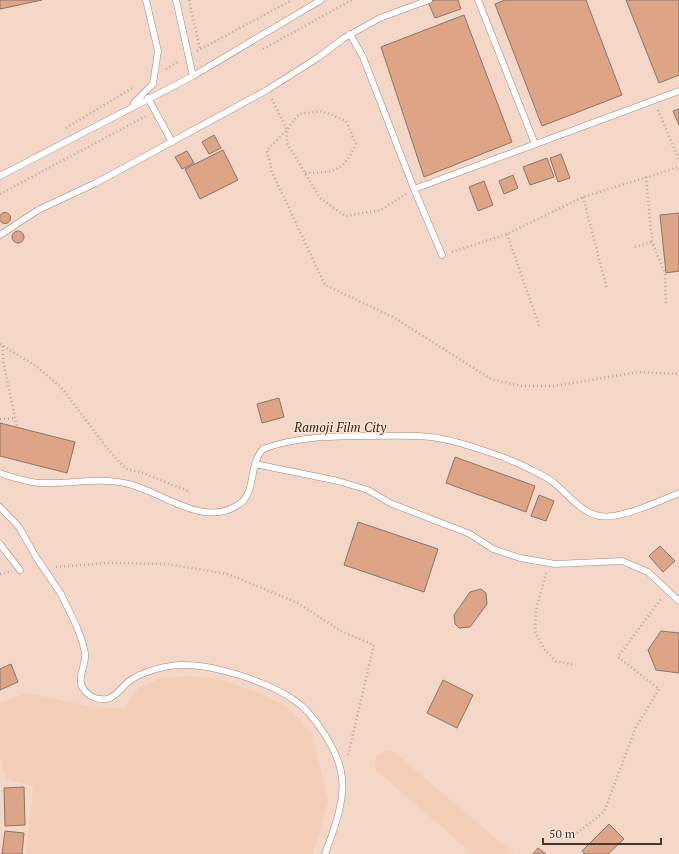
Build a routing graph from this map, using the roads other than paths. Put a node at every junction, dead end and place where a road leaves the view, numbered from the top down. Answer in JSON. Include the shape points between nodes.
{"nodes":[{"id":1,"x":146,"y":0,"type":"edge"},
{"id":2,"x":176,"y":0,"type":"edge"},
{"id":3,"x":321,"y":0,"type":"edge"},
{"id":4,"x":429,"y":0,"type":"edge"},
{"id":5,"x":478,"y":0,"type":"edge"},
{"id":6,"x":350,"y":34,"type":"junction"},
{"id":7,"x":193,"y":76,"type":"junction"},
{"id":8,"x":679,"y":90,"type":"edge"},
{"id":9,"x":148,"y":98,"type":"junction"},
{"id":10,"x":129,"y":108,"type":"junction"},
{"id":11,"x":172,"y":142,"type":"junction"},
{"id":12,"x":535,"y":144,"type":"junction"},
{"id":13,"x":0,"y":176,"type":"edge"},
{"id":14,"x":414,"y":189,"type":"junction"},
{"id":15,"x":0,"y":234,"type":"edge"},
{"id":16,"x":442,"y":255,"type":"road end"},
{"id":17,"x":255,"y":464,"type":"junction"},
{"id":18,"x":0,"y":473,"type":"edge"},
{"id":19,"x":679,"y":492,"type":"edge"},
{"id":20,"x":0,"y":507,"type":"edge"},
{"id":21,"x":0,"y":544,"type":"edge"},
{"id":22,"x":20,"y":570,"type":"road end"},
{"id":23,"x":679,"y":601,"type":"edge"},
{"id":24,"x":324,"y":854,"type":"edge"}],
"edges":[{"from":1,"to":10,"type":"lane","via":[[158,51],[154,84]]},
{"from":2,"to":7,"type":"lane"},
{"from":3,"to":7,"type":"lane"},
{"from":4,"to":6,"type":"lane","via":[[380,18]]},
{"from":5,"to":12,"type":"lane"},
{"from":6,"to":11,"type":"lane","via":[[320,58]]},
{"from":6,"to":14,"type":"lane","via":[[363,57]]},
{"from":7,"to":9,"type":"lane"},
{"from":8,"to":12,"type":"lane"},
{"from":9,"to":10,"type":"lane"},
{"from":9,"to":11,"type":"lane"},
{"from":10,"to":13,"type":"lane"},
{"from":11,"to":15,"type":"lane","via":[[38,210]]},
{"from":12,"to":14,"type":"lane"},
{"from":14,"to":16,"type":"lane"},
{"from":17,"to":18,"type":"lane","via":[[248,494],[238,505],[221,511],[200,512],[130,485],[76,480],[44,483],[19,480]]},
{"from":17,"to":19,"type":"lane","via":[[258,454],[263,449],[293,440],[340,436],[432,437],[481,450],[524,466],[552,481],[583,509],[598,516],[613,517],[660,502]]},
{"from":17,"to":23,"type":"lane","via":[[338,481],[368,490],[390,503],[470,534],[493,549],[520,558],[555,564],[622,561],[648,572]]},
{"from":20,"to":24,"type":"lane","bridge":true,"via":[[19,527],[61,594],[75,623],[85,655],[80,676],[86,693],[97,699],[107,699],[129,681],[150,670],[184,665],[212,667],[258,682],[294,700],[311,716],[325,734],[342,777],[336,825]]},
{"from":21,"to":22,"type":"lane"}]}
